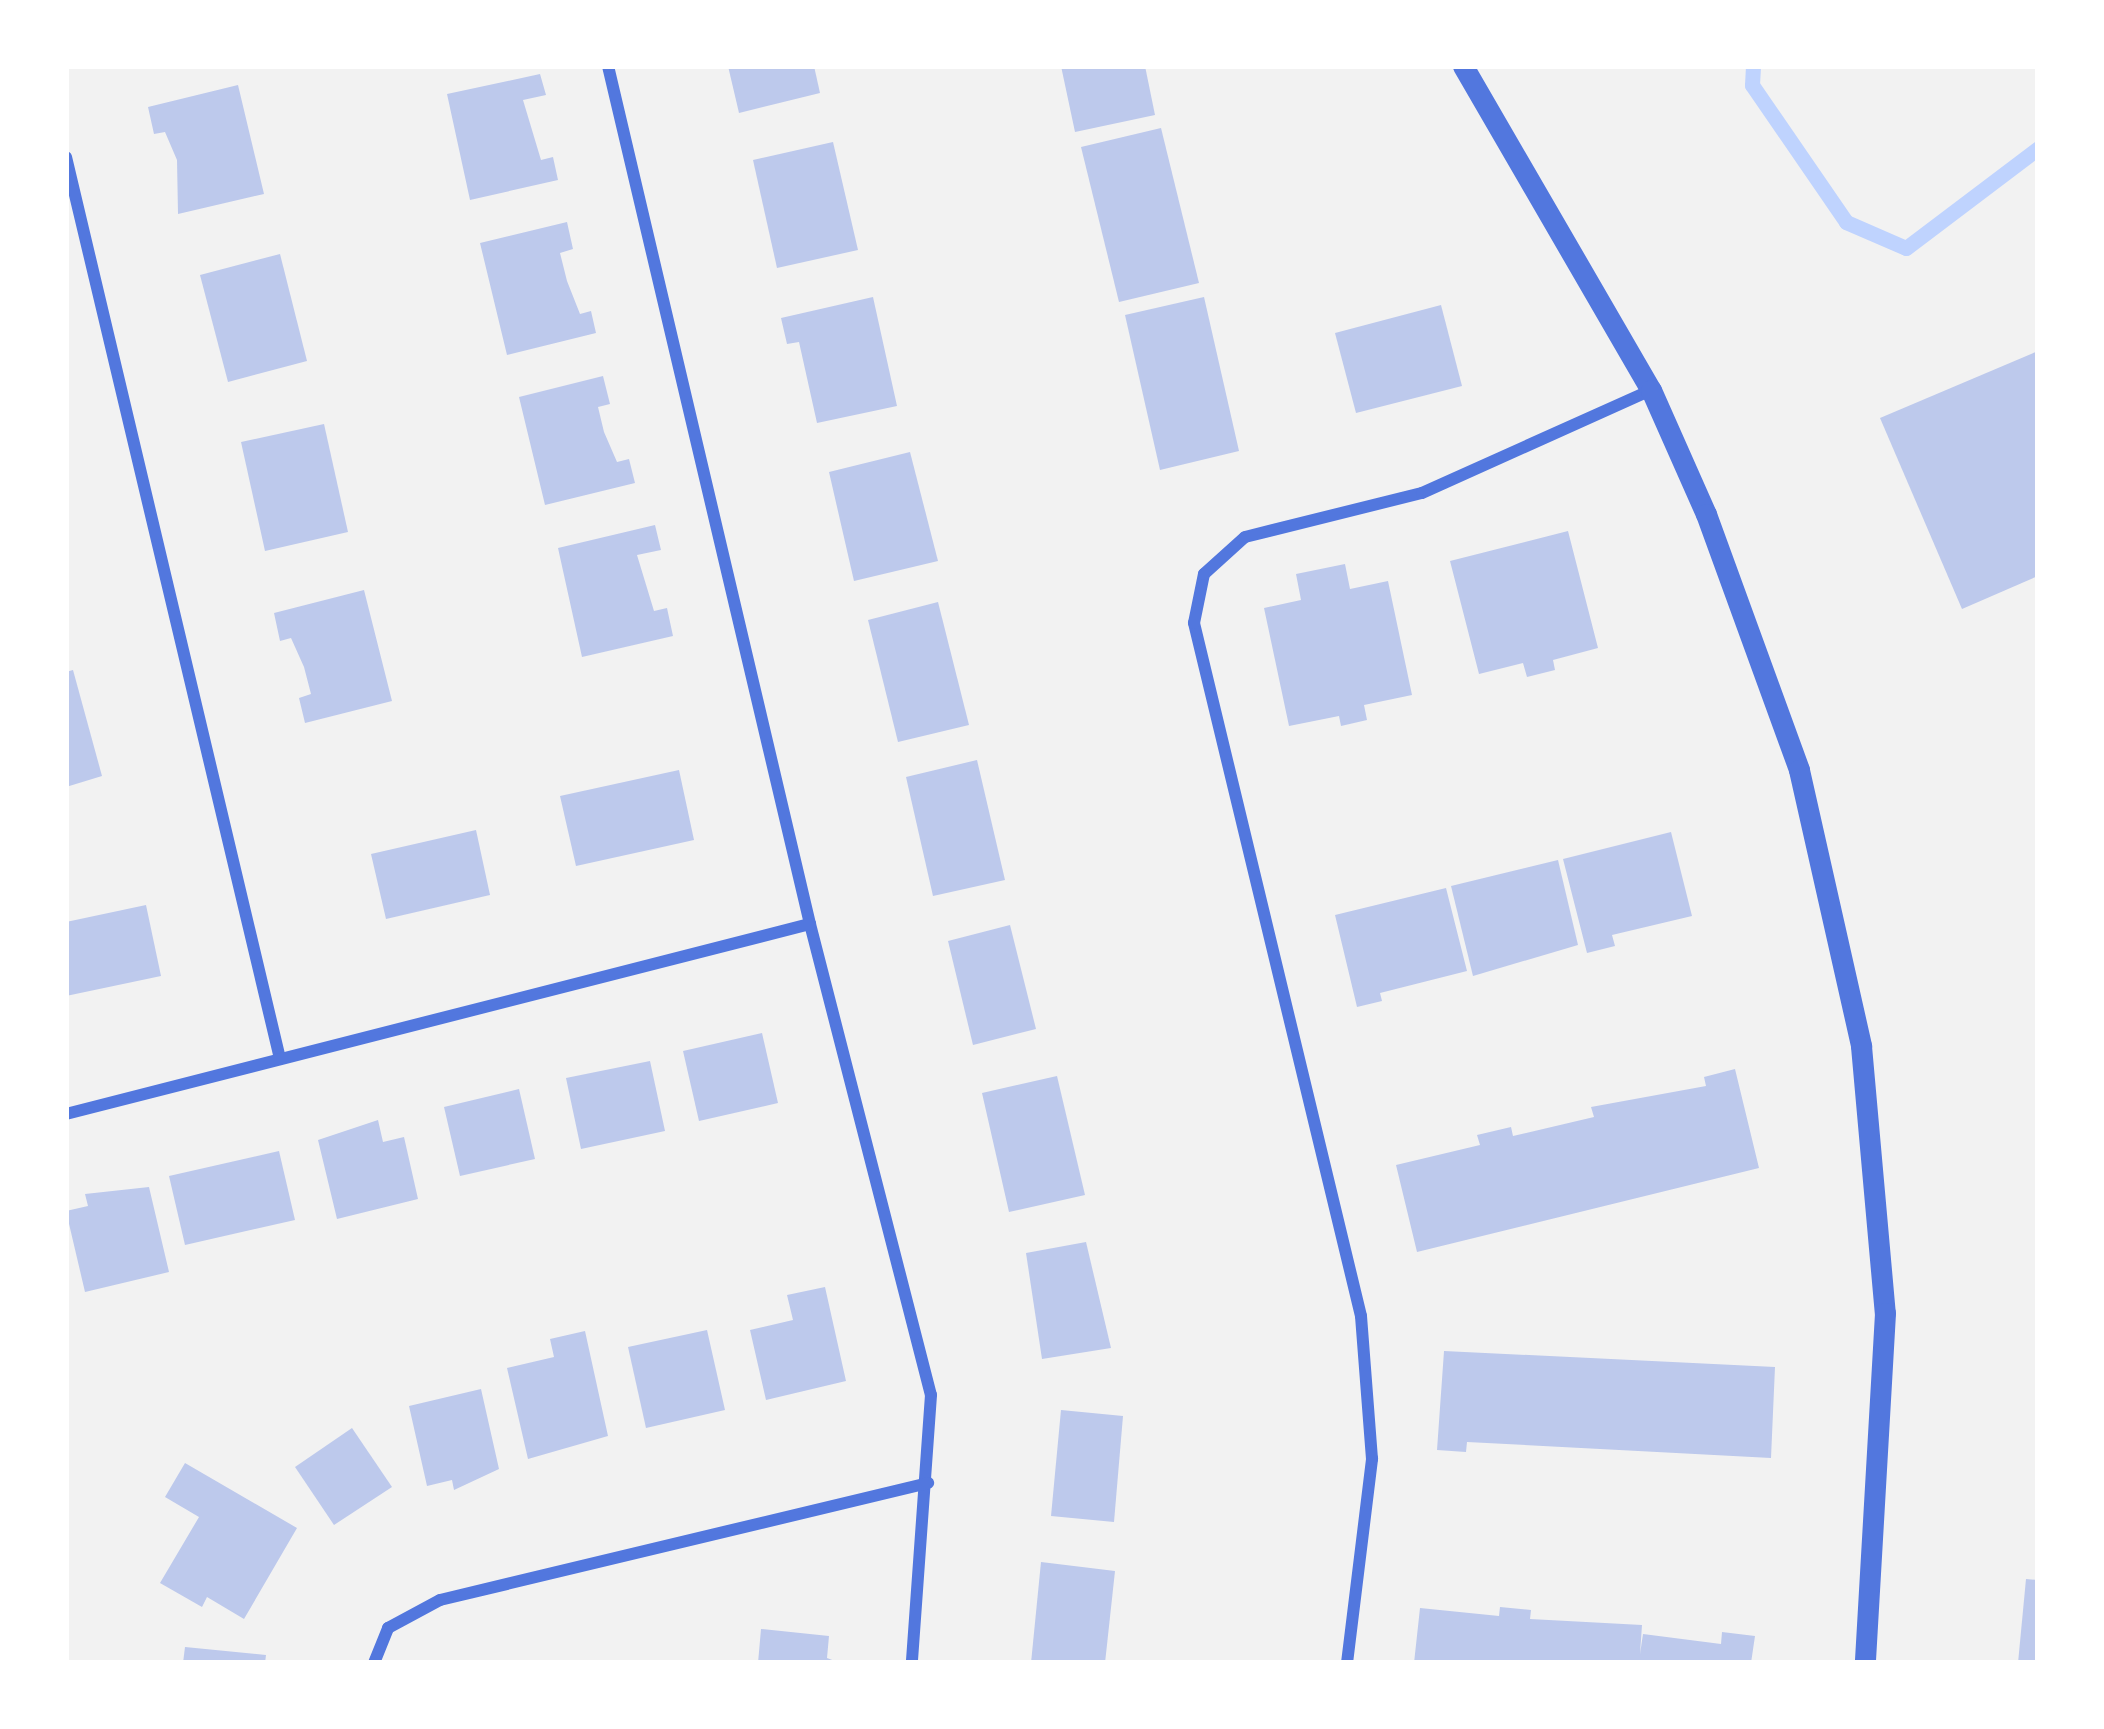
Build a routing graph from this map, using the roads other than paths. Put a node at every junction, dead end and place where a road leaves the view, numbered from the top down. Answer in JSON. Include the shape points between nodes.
{"nodes":[{"id":1,"x":608,"y":66,"type":"edge"},
{"id":2,"x":1463,"y":66,"type":"edge"},
{"id":3,"x":66,"y":157,"type":"edge"},
{"id":4,"x":1651,"y":390,"type":"junction"},
{"id":5,"x":810,"y":924,"type":"junction"},
{"id":6,"x":280,"y":1059,"type":"junction"},
{"id":7,"x":66,"y":1114,"type":"edge"},
{"id":8,"x":928,"y":1483,"type":"junction"},
{"id":9,"x":374,"y":1663,"type":"edge"},
{"id":10,"x":912,"y":1663,"type":"edge"},
{"id":11,"x":1347,"y":1663,"type":"edge"},
{"id":12,"x":1865,"y":1663,"type":"edge"}],
"edges":[{"from":1,"to":5,"type":"street"},
{"from":2,"to":4,"type":"street"},
{"from":3,"to":6,"type":"street"},
{"from":4,"to":11,"type":"street","via":[[1478,472],[1245,537],[1204,574],[1194,622],[1361,1316],[1372,1459]]},
{"from":4,"to":12,"type":"street","via":[[1706,514],[1799,770],[1861,1046],[1885,1313]]},
{"from":5,"to":6,"type":"street"},
{"from":5,"to":8,"type":"street","via":[[931,1395]]},
{"from":6,"to":7,"type":"street"},
{"from":8,"to":9,"type":"street","via":[[440,1600],[388,1628]]},
{"from":8,"to":10,"type":"street"}]}
